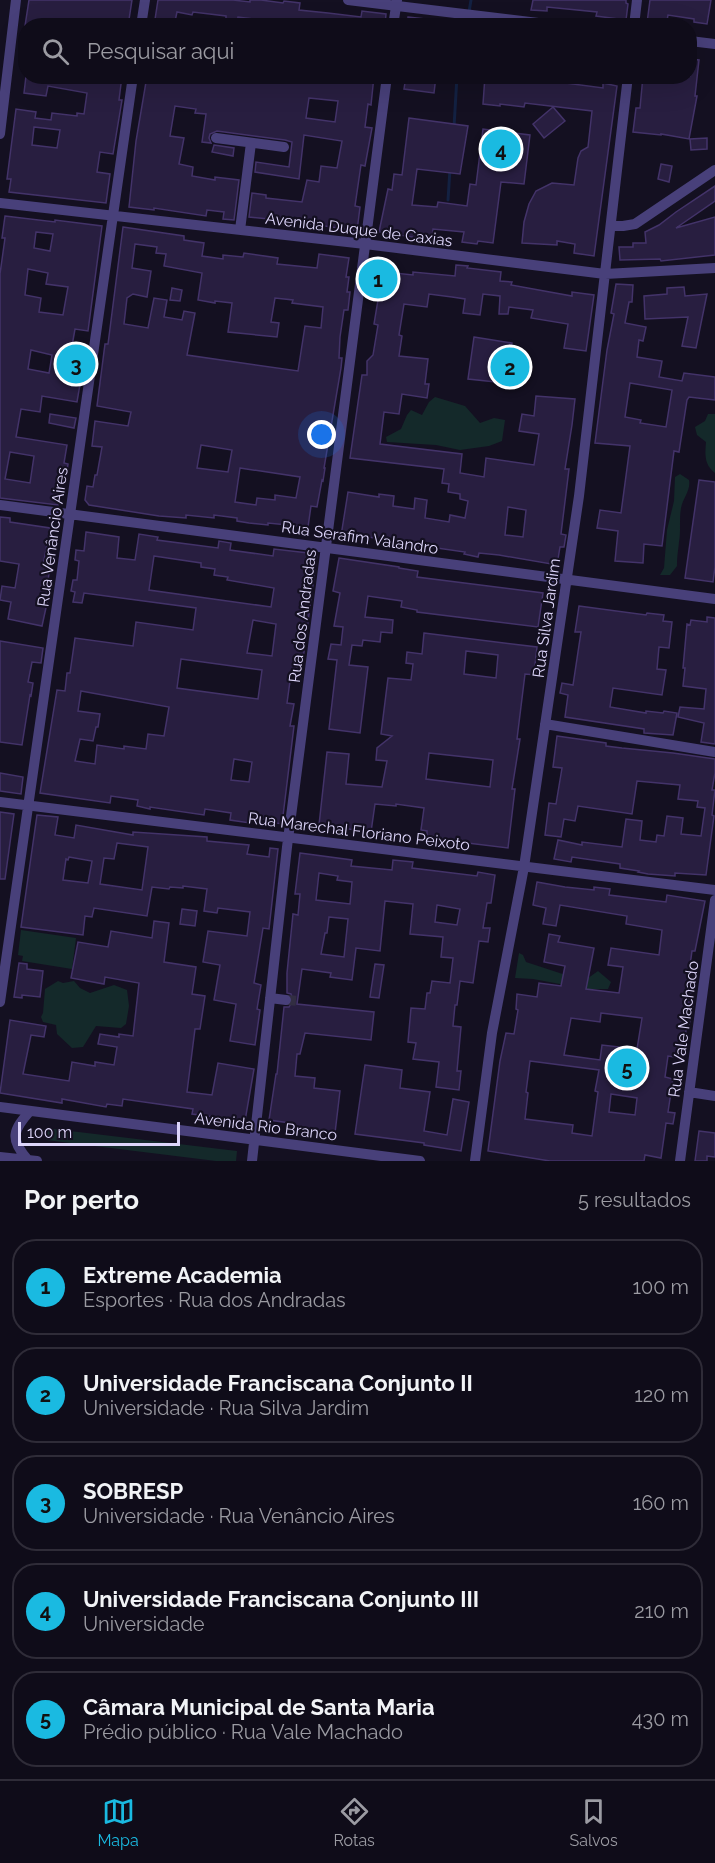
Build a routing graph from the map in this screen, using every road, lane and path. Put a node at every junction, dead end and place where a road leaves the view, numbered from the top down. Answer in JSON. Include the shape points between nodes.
{"nodes":[{"id":1,"x":16,"y":0,"type":"edge"},
{"id":2,"x":145,"y":0,"type":"edge"},
{"id":3,"x":348,"y":0,"type":"edge"},
{"id":4,"x":637,"y":0,"type":"edge"},
{"id":5,"x":396,"y":3,"type":"edge"},
{"id":6,"x":142,"y":18,"type":"edge"},
{"id":7,"x":394,"y":18,"type":"edge"},
{"id":8,"x":505,"y":18,"type":"edge"},
{"id":9,"x":635,"y":18,"type":"edge"},
{"id":10,"x":697,"y":42,"type":"edge"},
{"id":11,"x":715,"y":44,"type":"edge"},
{"id":12,"x":133,"y":84,"type":"edge"},
{"id":13,"x":386,"y":84,"type":"edge"},
{"id":14,"x":627,"y":84,"type":"edge"},
{"id":15,"x":0,"y":134,"type":"edge"},
{"id":16,"x":216,"y":138,"type":"dead end"},
{"id":17,"x":251,"y":143,"type":"junction"},
{"id":18,"x":284,"y":147,"type":"dead end"},
{"id":19,"x":715,"y":170,"type":"edge"},
{"id":20,"x":0,"y":203,"type":"edge"},
{"id":21,"x":112,"y":215,"type":"junction"},
{"id":22,"x":610,"y":226,"type":"junction"},
{"id":23,"x":240,"y":230,"type":"junction"},
{"id":24,"x":365,"y":244,"type":"junction"},
{"id":25,"x":715,"y":268,"type":"edge"},
{"id":26,"x":605,"y":274,"type":"junction"},
{"id":27,"x":0,"y":505,"type":"edge"},
{"id":28,"x":70,"y":513,"type":"junction"},
{"id":29,"x":326,"y":547,"type":"junction"},
{"id":30,"x":567,"y":579,"type":"junction"},
{"id":31,"x":715,"y":599,"type":"edge"},
{"id":32,"x":545,"y":724,"type":"junction"},
{"id":33,"x":715,"y":752,"type":"edge"},
{"id":34,"x":0,"y":802,"type":"edge"},
{"id":35,"x":28,"y":806,"type":"junction"},
{"id":36,"x":288,"y":838,"type":"junction"},
{"id":37,"x":524,"y":867,"type":"junction"},
{"id":38,"x":715,"y":890,"type":"edge"},
{"id":39,"x":715,"y":900,"type":"edge"},
{"id":40,"x":710,"y":972,"type":"edge"},
{"id":41,"x":270,"y":998,"type":"junction"},
{"id":42,"x":286,"y":1000,"type":"tunnel mouth"},
{"id":43,"x":0,"y":1002,"type":"edge"},
{"id":44,"x":689,"y":1092,"type":"junction"},
{"id":45,"x":715,"y":1096,"type":"edge"},
{"id":46,"x":0,"y":1107,"type":"edge"},
{"id":47,"x":30,"y":1110,"type":"junction"},
{"id":48,"x":254,"y":1140,"type":"junction"},
{"id":49,"x":0,"y":1157,"type":"edge"},
{"id":50,"x":32,"y":1160,"type":"edge"},
{"id":51,"x":252,"y":1161,"type":"edge"},
{"id":52,"x":420,"y":1161,"type":"edge"},
{"id":53,"x":475,"y":1161,"type":"edge"},
{"id":54,"x":680,"y":1161,"type":"edge"}],
"edges":[{"from":1,"to":15,"type":"street"},
{"from":2,"to":6,"type":"street"},
{"from":3,"to":5,"type":"street"},
{"from":4,"to":9,"type":"street"},
{"from":5,"to":7,"type":"street"},
{"from":5,"to":8,"type":"street"},
{"from":10,"to":11,"type":"street"},
{"from":12,"to":21,"type":"street","name":"Rua Venâncio Aires"},
{"from":13,"to":24,"type":"street","name":"Rua dos Andradas"},
{"from":14,"to":22,"type":"street","name":"Rua Silva Jardim"},
{"from":16,"to":17,"type":"street"},
{"from":17,"to":18,"type":"street"},
{"from":17,"to":23,"type":"street"},
{"from":19,"to":22,"type":"street","via":[[636,224]]},
{"from":20,"to":21,"type":"street","name":"Avenida Duque de Caxias"},
{"from":21,"to":23,"type":"street","name":"Avenida Duque de Caxias"},
{"from":21,"to":28,"type":"street","name":"Rua Venâncio Aires"},
{"from":22,"to":26,"type":"street","name":"Rua Silva Jardim"},
{"from":23,"to":24,"type":"street","name":"Avenida Duque de Caxias"},
{"from":24,"to":26,"type":"street","name":"Avenida Duque de Caxias"},
{"from":24,"to":29,"type":"street","name":"Rua dos Andradas"},
{"from":25,"to":26,"type":"street","name":"Avenida Duque de Caxias"},
{"from":26,"to":30,"type":"street","name":"Rua Silva Jardim"},
{"from":27,"to":28,"type":"street","name":"Rua Serafim Valandro"},
{"from":28,"to":29,"type":"street","name":"Rua Serafim Valandro"},
{"from":28,"to":35,"type":"street","name":"Rua Venâncio Aires"},
{"from":29,"to":30,"type":"street","name":"Rua Serafim Valandro"},
{"from":29,"to":36,"type":"street","name":"Rua dos Andradas"},
{"from":30,"to":31,"type":"street","name":"Rua Serafim Valandro"},
{"from":30,"to":32,"type":"street","name":"Rua Silva Jardim"},
{"from":32,"to":33,"type":"street"},
{"from":32,"to":37,"type":"street","name":"Rua Silva Jardim"},
{"from":34,"to":35,"type":"street","name":"Rua Marechal Floriano Peixoto"},
{"from":35,"to":36,"type":"street","name":"Rua Marechal Floriano Peixoto"},
{"from":35,"to":43,"type":"street","name":"Rua Venâncio Aires"},
{"from":36,"to":37,"type":"street","name":"Rua Marechal Floriano Peixoto"},
{"from":36,"to":41,"type":"street","name":"Rua dos Andradas"},
{"from":37,"to":38,"type":"street","name":"Rua Marechal Floriano Peixoto"},
{"from":37,"to":53,"type":"street","name":"Rua Silva Jardim","via":[[492,1033]]},
{"from":39,"to":40,"type":"street","name":"Rua Vale Machado"},
{"from":40,"to":44,"type":"street","name":"Rua Vale Machado"},
{"from":41,"to":42,"type":"street"},
{"from":41,"to":48,"type":"street","name":"Rua dos Andradas"},
{"from":44,"to":45,"type":"street"},
{"from":44,"to":54,"type":"street","name":"Rua Vale Machado"},
{"from":46,"to":47,"type":"street","name":"Avenida Rio Branco"},
{"from":47,"to":48,"type":"street","name":"Avenida Rio Branco"},
{"from":47,"to":50,"type":"street","via":[[15,1136],[17,1147]]},
{"from":48,"to":51,"type":"street","name":"Rua dos Andradas"},
{"from":48,"to":52,"type":"street","name":"Avenida Rio Branco"},
{"from":49,"to":50,"type":"street"}]}
